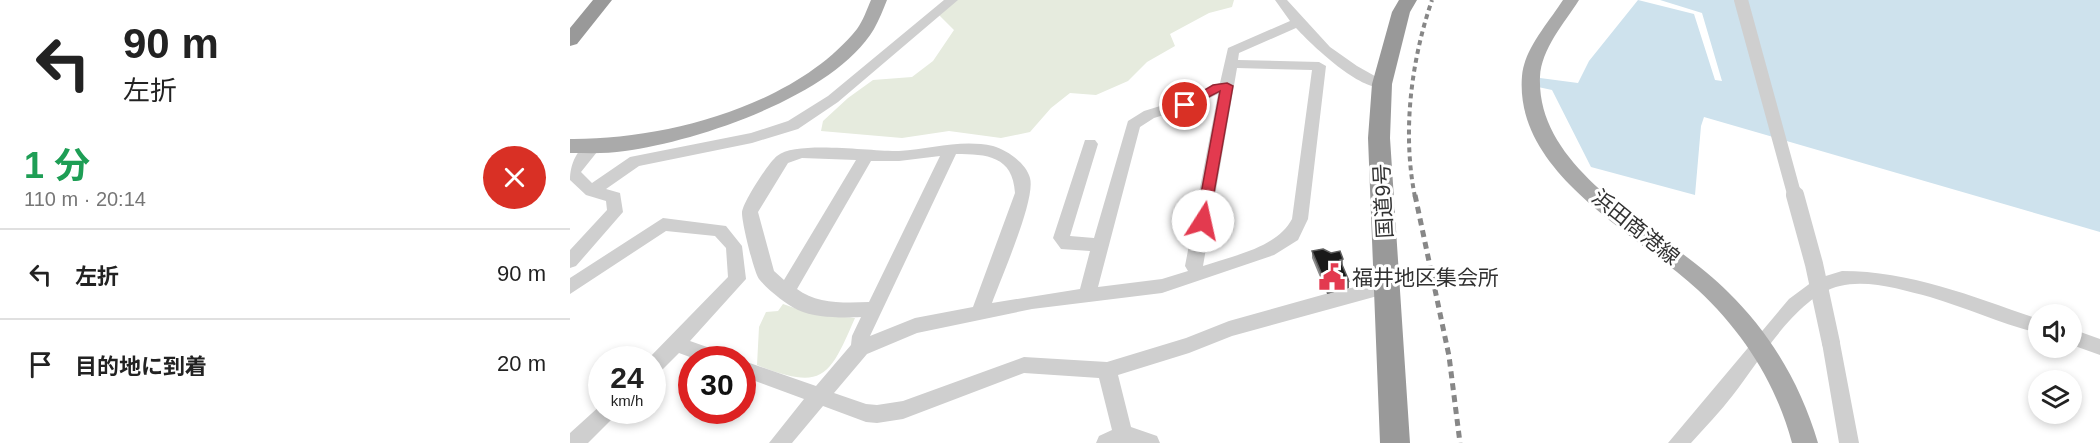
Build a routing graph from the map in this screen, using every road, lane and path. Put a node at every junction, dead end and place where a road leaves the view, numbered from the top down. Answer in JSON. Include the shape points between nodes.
{"nodes":[{"id":1,"x":603,"y":0,"type":"edge"},
{"id":2,"x":879,"y":0,"type":"edge"},
{"id":3,"x":952,"y":0,"type":"edge"},
{"id":4,"x":1281,"y":0,"type":"edge"},
{"id":5,"x":1408,"y":0,"type":"edge"},
{"id":6,"x":1571,"y":0,"type":"edge"},
{"id":7,"x":1741,"y":0,"type":"edge"},
{"id":8,"x":1296,"y":23,"type":"junction"},
{"id":9,"x":570,"y":40,"type":"edge"},
{"id":10,"x":1232,"y":64,"type":"junction"},
{"id":11,"x":1382,"y":84,"type":"junction"},
{"id":12,"x":1227,"y":86,"type":"junction"},
{"id":13,"x":1090,"y":144,"type":"dead end"},
{"id":14,"x":570,"y":146,"type":"edge"},
{"id":15,"x":593,"y":147,"type":"junction"},
{"id":16,"x":951,"y":149,"type":"junction"},
{"id":17,"x":866,"y":156,"type":"junction"},
{"id":18,"x":592,"y":191,"type":"junction"},
{"id":19,"x":1101,"y":246,"type":"junction"},
{"id":20,"x":570,"y":261,"type":"edge"},
{"id":21,"x":1199,"y":275,"type":"junction"},
{"id":22,"x":570,"y":287,"type":"edge"},
{"id":23,"x":1386,"y":287,"type":"junction"},
{"id":24,"x":783,"y":291,"type":"junction"},
{"id":25,"x":1087,"y":295,"type":"junction"},
{"id":26,"x":874,"y":309,"type":"junction"},
{"id":27,"x":979,"y":314,"type":"junction"},
{"id":28,"x":2028,"y":323,"type":"edge"},
{"id":29,"x":2082,"y":340,"type":"edge"},
{"id":30,"x":1760,"y":342,"type":"junction"},
{"id":31,"x":676,"y":345,"type":"junction"},
{"id":32,"x":679,"y":346,"type":"edge"},
{"id":33,"x":2100,"y":346,"type":"edge"},
{"id":34,"x":860,"y":348,"type":"junction"},
{"id":35,"x":666,"y":354,"type":"edge"},
{"id":36,"x":1107,"y":370,"type":"junction"},
{"id":37,"x":756,"y":373,"type":"edge"},
{"id":38,"x":819,"y":395,"type":"junction"},
{"id":39,"x":594,"y":424,"type":"edge"},
{"id":40,"x":1115,"y":438,"type":"edge"},
{"id":41,"x":574,"y":443,"type":"edge"},
{"id":42,"x":779,"y":443,"type":"edge"},
{"id":43,"x":1150,"y":443,"type":"edge"},
{"id":44,"x":1395,"y":443,"type":"edge"},
{"id":45,"x":1678,"y":443,"type":"edge"},
{"id":46,"x":1805,"y":443,"type":"edge"},
{"id":47,"x":1849,"y":443,"type":"edge"}],
"edges":[{"from":1,"to":9,"type":"highway"},
{"from":2,"to":15,"type":"main road","via":[[868,23],[835,60],[780,95],[712,125],[678,135]]},
{"from":3,"to":18,"type":"street","via":[[833,99],[793,125],[752,138],[635,161]]},
{"from":4,"to":8,"type":"street"},
{"from":5,"to":11,"type":"highway","name":"国道9号","via":[[1401,12]]},
{"from":6,"to":30,"type":"main road","name":"浜田商港線","via":[[1531,74],[1532,103],[1546,143],[1584,185],[1706,284]]},
{"from":7,"to":47,"type":"street","bridge":true,"via":[[1814,264]]},
{"from":8,"to":10,"type":"street","via":[[1233,51]]},
{"from":8,"to":11,"type":"street","via":[[1363,77]]},
{"from":10,"to":12,"type":"street"},
{"from":10,"to":21,"type":"street","via":[[1319,66],[1300,219],[1292,235],[1268,249]]},
{"from":11,"to":23,"type":"highway","name":"国道9号","via":[[1379,138]]},
{"from":12,"to":19,"type":"street","via":[[1136,121]]},
{"from":12,"to":21,"type":"street","via":[[1194,266]]},
{"from":13,"to":19,"type":"street","via":[[1061,238],[1067,244]]},
{"from":14,"to":15,"type":"main road"},
{"from":15,"to":18,"type":"street","via":[[573,172]]},
{"from":16,"to":17,"type":"street"},
{"from":16,"to":26,"type":"street"},
{"from":16,"to":27,"type":"street","via":[[980,149],[1004,156],[1018,169],[1023,185]]},
{"from":17,"to":24,"type":"street","via":[[793,283]]},
{"from":17,"to":24,"type":"street","via":[[801,153],[783,159],[756,198],[750,212],[766,275]]},
{"from":18,"to":20,"type":"street","via":[[614,197],[615,212]]},
{"from":19,"to":25,"type":"street"},
{"from":21,"to":25,"type":"street","via":[[1162,286]]},
{"from":22,"to":31,"type":"street","via":[[663,224],[720,230],[734,246],[737,279]]},
{"from":23,"to":36,"type":"street","via":[[1240,326]]},
{"from":23,"to":44,"type":"highway","name":"国道9号"},
{"from":24,"to":26,"type":"street","via":[[803,304]]},
{"from":25,"to":27,"type":"street"},
{"from":26,"to":34,"type":"street","via":[[861,336]]},
{"from":27,"to":34,"type":"street","via":[[915,326]]},
{"from":28,"to":30,"type":"street","via":[[1905,283],[1843,278],[1823,283]]},
{"from":29,"to":33,"type":"street"},
{"from":30,"to":45,"type":"street","via":[[1727,388]]},
{"from":30,"to":46,"type":"main road","name":"浜田商港線","via":[[1792,401]]},
{"from":31,"to":32,"type":"street"},
{"from":31,"to":35,"type":"street"},
{"from":34,"to":38,"type":"street"},
{"from":36,"to":38,"type":"street","via":[[1024,365],[903,410],[877,414]]},
{"from":36,"to":40,"type":"street"},
{"from":37,"to":38,"type":"street"},
{"from":38,"to":42,"type":"street"},
{"from":39,"to":41,"type":"street"},
{"from":40,"to":43,"type":"street"}]}
